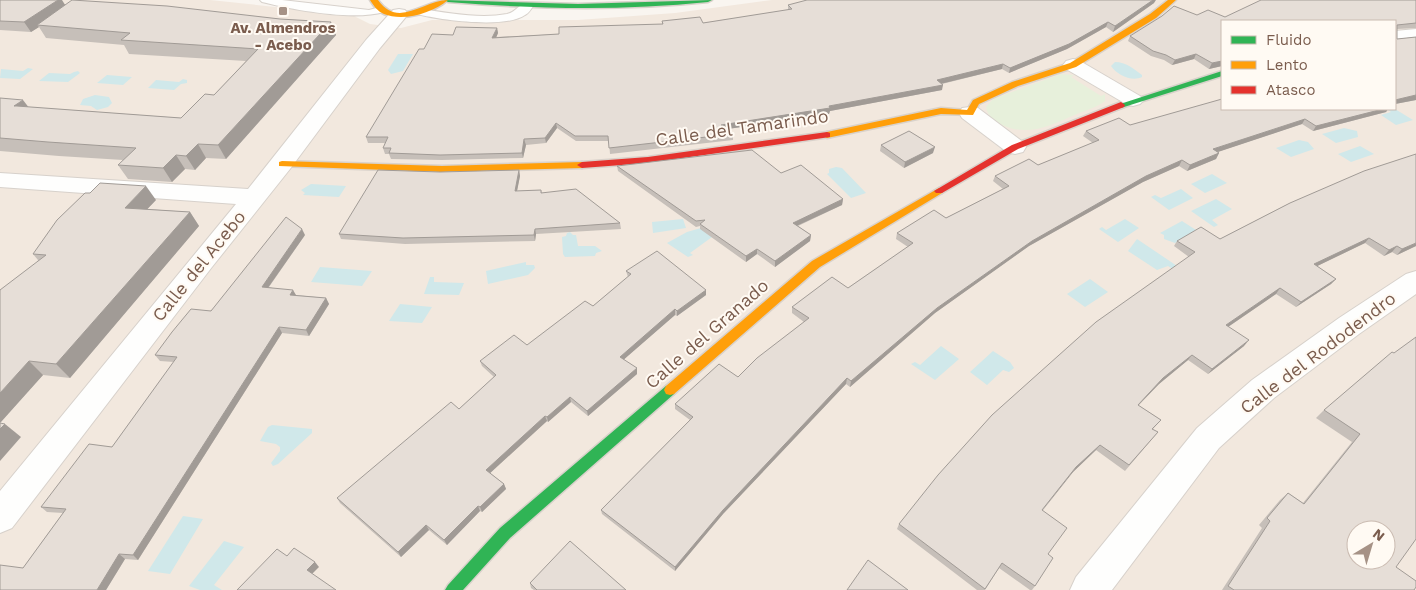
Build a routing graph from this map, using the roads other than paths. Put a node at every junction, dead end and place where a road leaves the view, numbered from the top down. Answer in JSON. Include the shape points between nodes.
{"nodes":[{"id":1,"x":266,"y":0,"type":"edge"},
{"id":2,"x":446,"y":0,"type":"edge"},
{"id":3,"x":708,"y":0,"type":"edge"},
{"id":4,"x":1172,"y":0,"type":"edge"},
{"id":5,"x":527,"y":6,"type":"junction"},
{"id":6,"x":394,"y":9,"type":"edge"},
{"id":7,"x":1416,"y":35,"type":"edge"},
{"id":8,"x":1396,"y":38,"type":"edge"},
{"id":9,"x":1073,"y":64,"type":"junction"},
{"id":10,"x":1221,"y":72,"type":"edge"},
{"id":11,"x":1133,"y":100,"type":"junction"},
{"id":12,"x":970,"y":113,"type":"junction"},
{"id":13,"x":1015,"y":148,"type":"junction"},
{"id":14,"x":282,"y":164,"type":"junction"},
{"id":15,"x":0,"y":180,"type":"edge"},
{"id":16,"x":254,"y":197,"type":"junction"},
{"id":17,"x":1416,"y":281,"type":"edge"},
{"id":18,"x":0,"y":517,"type":"edge"},
{"id":19,"x":453,"y":590,"type":"edge"},
{"id":20,"x":1089,"y":590,"type":"edge"}],
"edges":[{"from":1,"to":6,"type":"lane","via":[[354,12]]},
{"from":2,"to":5,"type":"street"},
{"from":2,"to":6,"type":"street","via":[[439,5]]},
{"from":3,"to":5,"type":"street","via":[[619,7]]},
{"from":4,"to":9,"type":"street","via":[[1153,16]]},
{"from":5,"to":6,"type":"lane","via":[[517,15],[507,17],[456,17]]},
{"from":6,"to":14,"type":"street","name":"Calle del Acebo","via":[[373,44]]},
{"from":7,"to":8,"type":"street"},
{"from":9,"to":11,"type":"street"},
{"from":9,"to":12,"type":"street","via":[[1015,84],[976,102]]},
{"from":10,"to":11,"type":"street","name":"Calle del Granado"},
{"from":11,"to":13,"type":"street","name":"Calle del Granado"},
{"from":12,"to":13,"type":"street"},
{"from":12,"to":14,"type":"street","name":"Calle del Tamarindo","via":[[941,111],[809,139],[648,160],[569,166],[442,169]]},
{"from":13,"to":19,"type":"street","name":"Calle del Granado","via":[[816,264],[505,533]]},
{"from":14,"to":16,"type":"street","name":"Calle del Acebo"},
{"from":15,"to":16,"type":"street"},
{"from":16,"to":18,"type":"street","name":"Calle del Acebo"},
{"from":17,"to":20,"type":"street","name":"Calle del Rododendro","via":[[1263,389],[1208,438]]}]}
